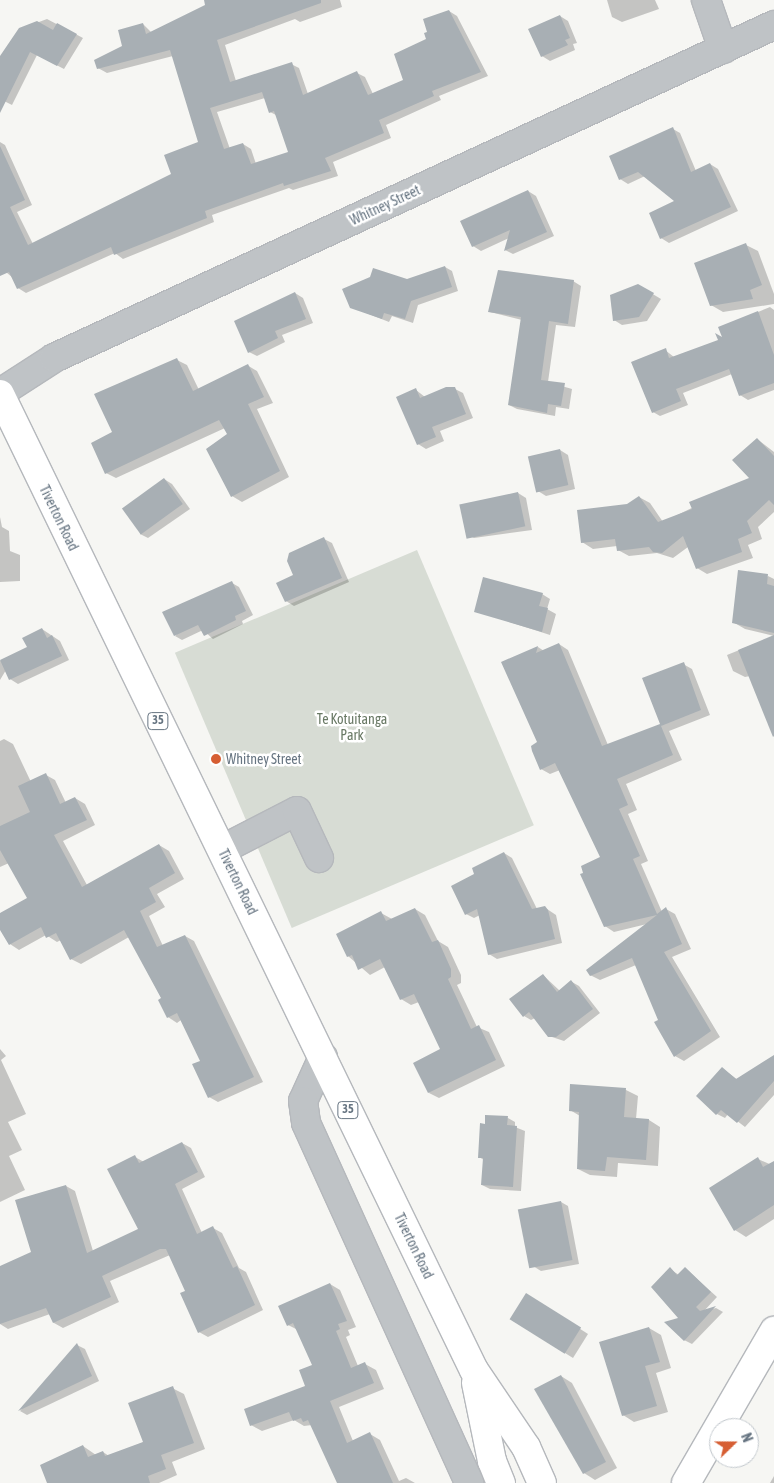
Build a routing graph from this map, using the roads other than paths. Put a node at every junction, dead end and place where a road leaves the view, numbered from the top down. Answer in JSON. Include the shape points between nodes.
{"nodes":[{"id":1,"x":706,"y":0,"type":"edge"},
{"id":2,"x":774,"y":25,"type":"edge"},
{"id":3,"x":723,"y":49,"type":"junction"},
{"id":4,"x":0,"y":393,"type":"edge"},
{"id":5,"x":223,"y":850,"type":"junction"},
{"id":6,"x":319,"y":858,"type":"dead end"},
{"id":7,"x":323,"y":1058,"type":"junction"},
{"id":8,"x":774,"y":1331,"type":"edge"},
{"id":9,"x":474,"y":1370,"type":"junction"},
{"id":10,"x":469,"y":1483,"type":"edge"},
{"id":11,"x":501,"y":1483,"type":"edge"},
{"id":12,"x":542,"y":1483,"type":"edge"},
{"id":13,"x":686,"y":1483,"type":"edge"}],
"edges":[{"from":1,"to":3,"type":"street"},
{"from":2,"to":3,"type":"street","name":"Whitney Street"},
{"from":3,"to":4,"type":"street","name":"Whitney Street","via":[[54,358]]},
{"from":4,"to":5,"type":"main road","name":"Tiverton Road","number":"35"},
{"from":5,"to":6,"type":"street","via":[[297,812]]},
{"from":5,"to":7,"type":"main road","name":"Tiverton Road","number":"35"},
{"from":7,"to":9,"type":"main road","name":"Tiverton Road","number":"35"},
{"from":7,"to":10,"type":"street","via":[[303,1101],[306,1123]]},
{"from":8,"to":13,"type":"main road"},
{"from":9,"to":11,"type":"main road","name":"Tiverton Road","number":"35","via":[[492,1461]]},
{"from":9,"to":12,"type":"main road","name":"Tiverton Road","number":"35","via":[[526,1447]]}]}
